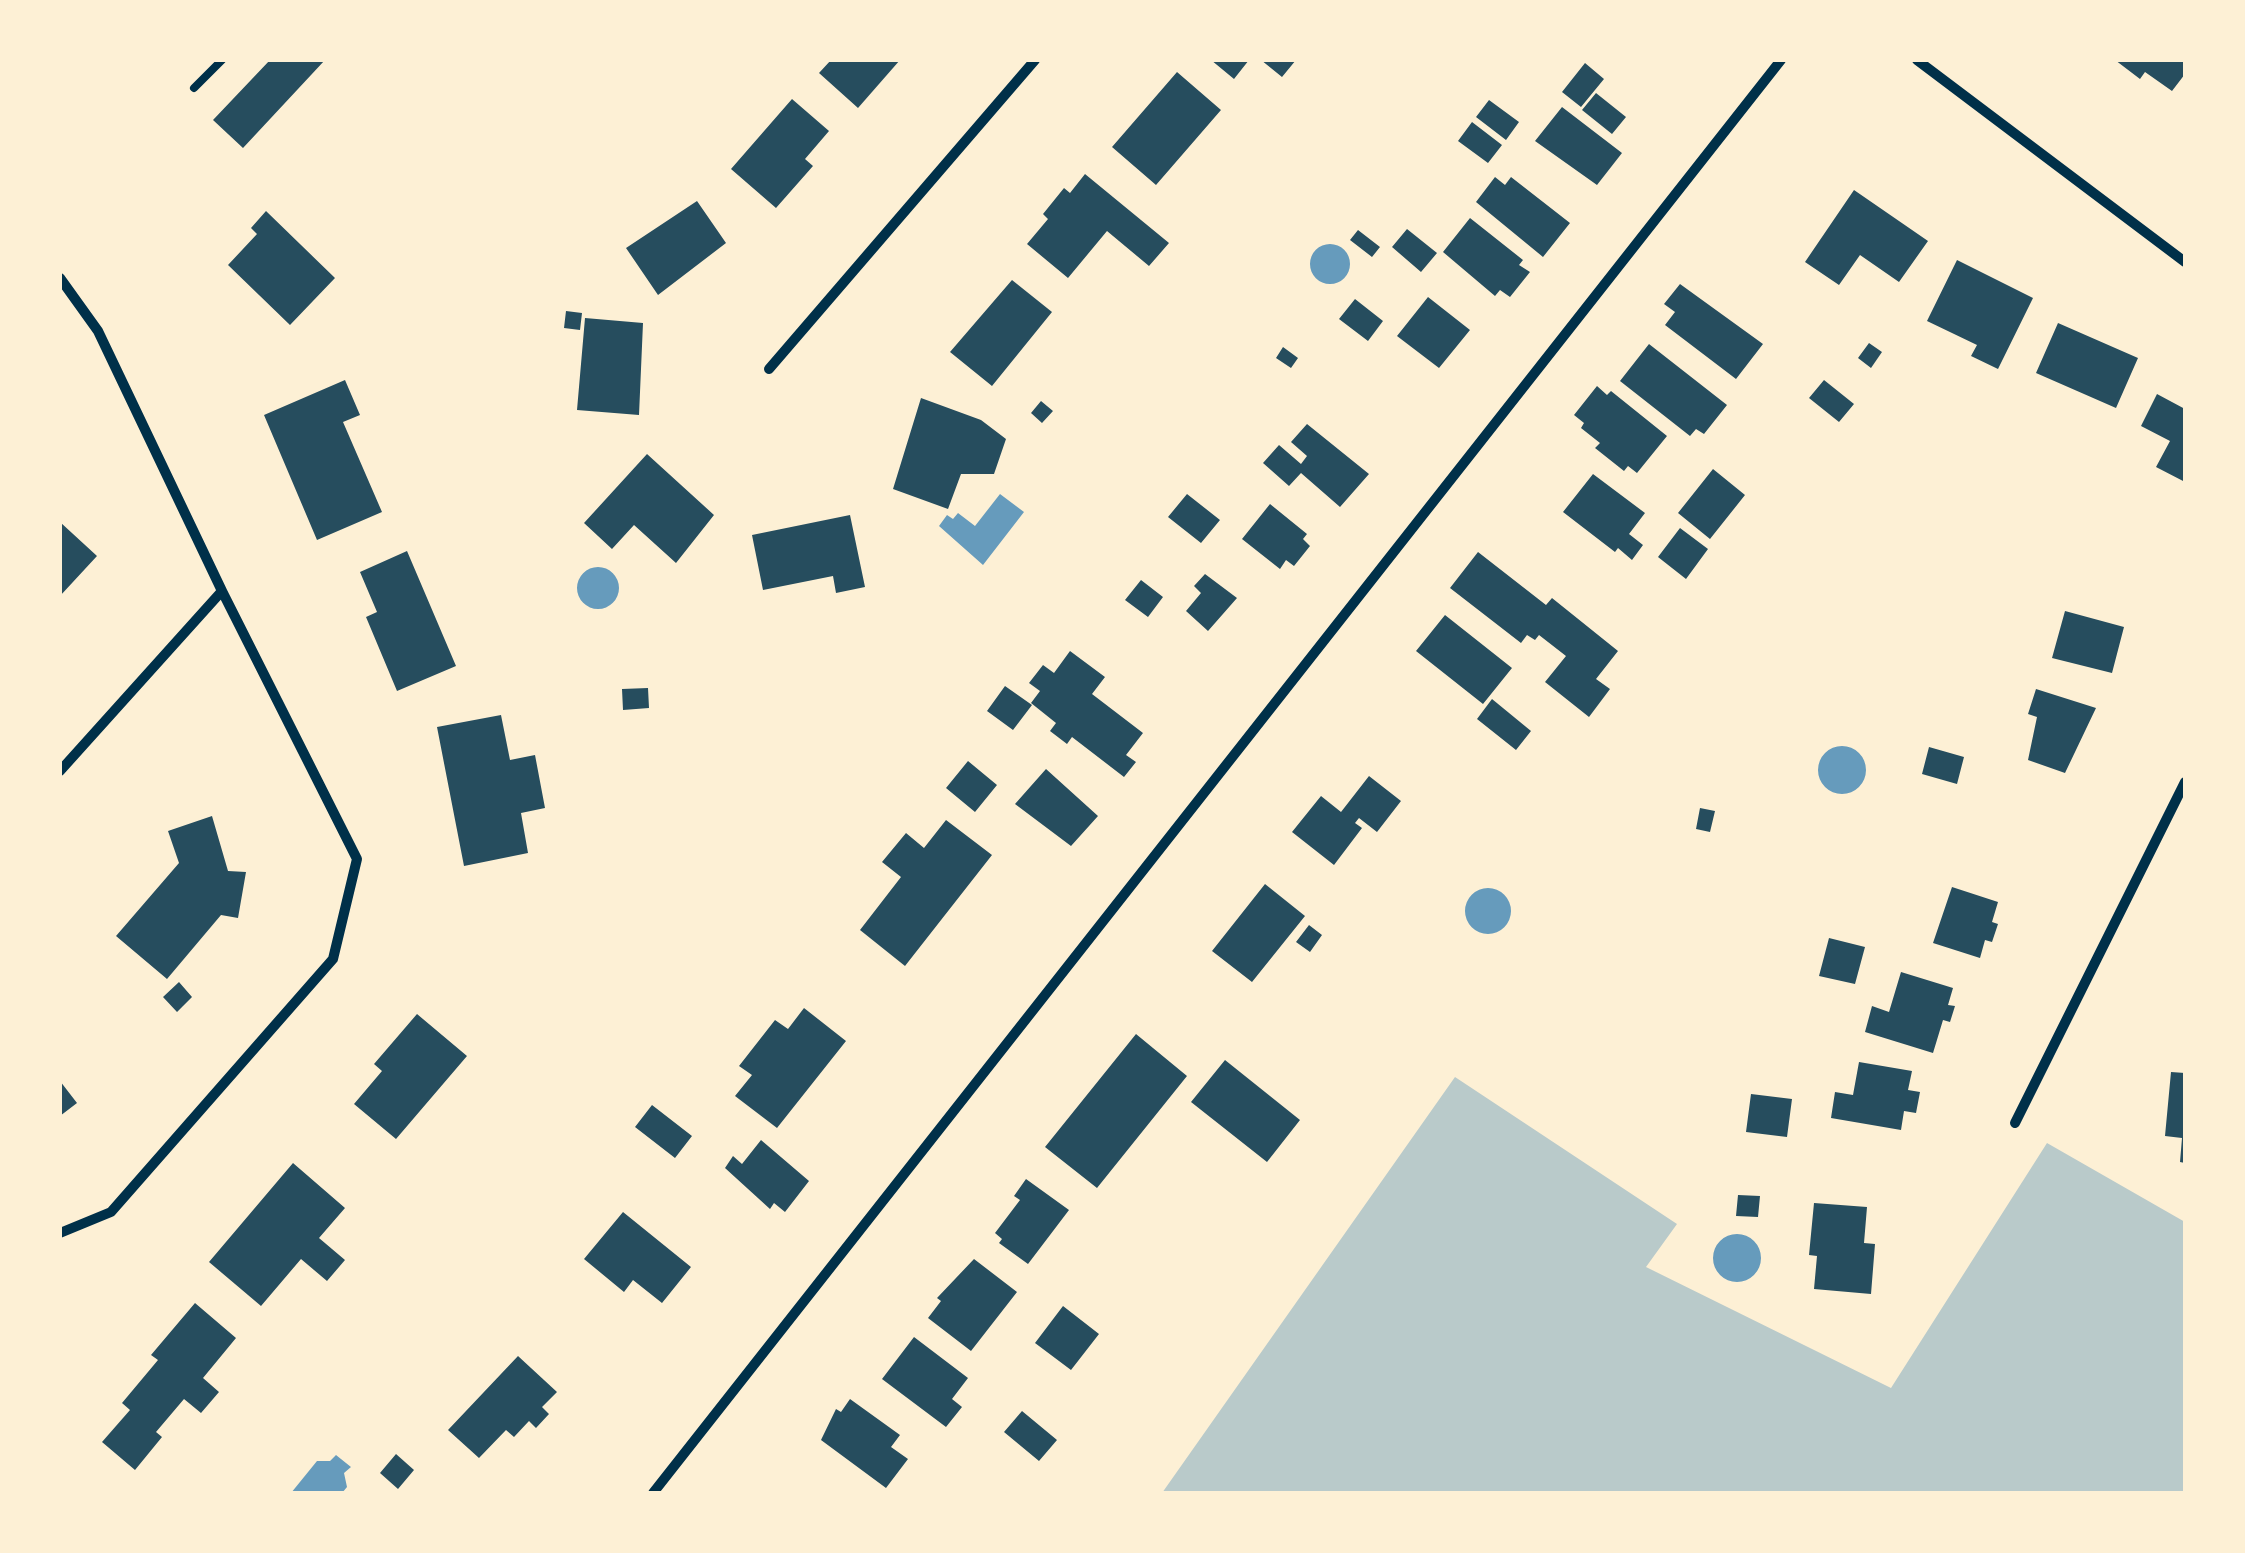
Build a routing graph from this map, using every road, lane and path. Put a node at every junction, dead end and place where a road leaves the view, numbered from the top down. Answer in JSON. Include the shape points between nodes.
{"nodes":[{"id":1,"x":222,"y":60,"type":"edge"},
{"id":2,"x":1035,"y":60,"type":"edge"},
{"id":3,"x":1782,"y":60,"type":"edge"},
{"id":4,"x":1917,"y":60,"type":"edge"},
{"id":5,"x":194,"y":88,"type":"dead end"},
{"id":6,"x":2185,"y":262,"type":"edge"},
{"id":7,"x":60,"y":278,"type":"edge"},
{"id":8,"x":768,"y":369,"type":"dead end"},
{"id":9,"x":222,"y":592,"type":"junction"},
{"id":10,"x":60,"y":771,"type":"edge"},
{"id":11,"x":2185,"y":782,"type":"edge"},
{"id":12,"x":2015,"y":1124,"type":"dead end"},
{"id":13,"x":60,"y":1233,"type":"edge"},
{"id":14,"x":653,"y":1493,"type":"edge"}],
"edges":[{"from":1,"to":5,"type":"lane"},
{"from":2,"to":8,"type":"street"},
{"from":3,"to":14,"type":"street"},
{"from":4,"to":6,"type":"street"},
{"from":7,"to":9,"type":"street","via":[[98,331]]},
{"from":9,"to":10,"type":"street"},
{"from":9,"to":13,"type":"street","via":[[357,859],[333,959],[111,1212]]},
{"from":11,"to":12,"type":"street"}]}
